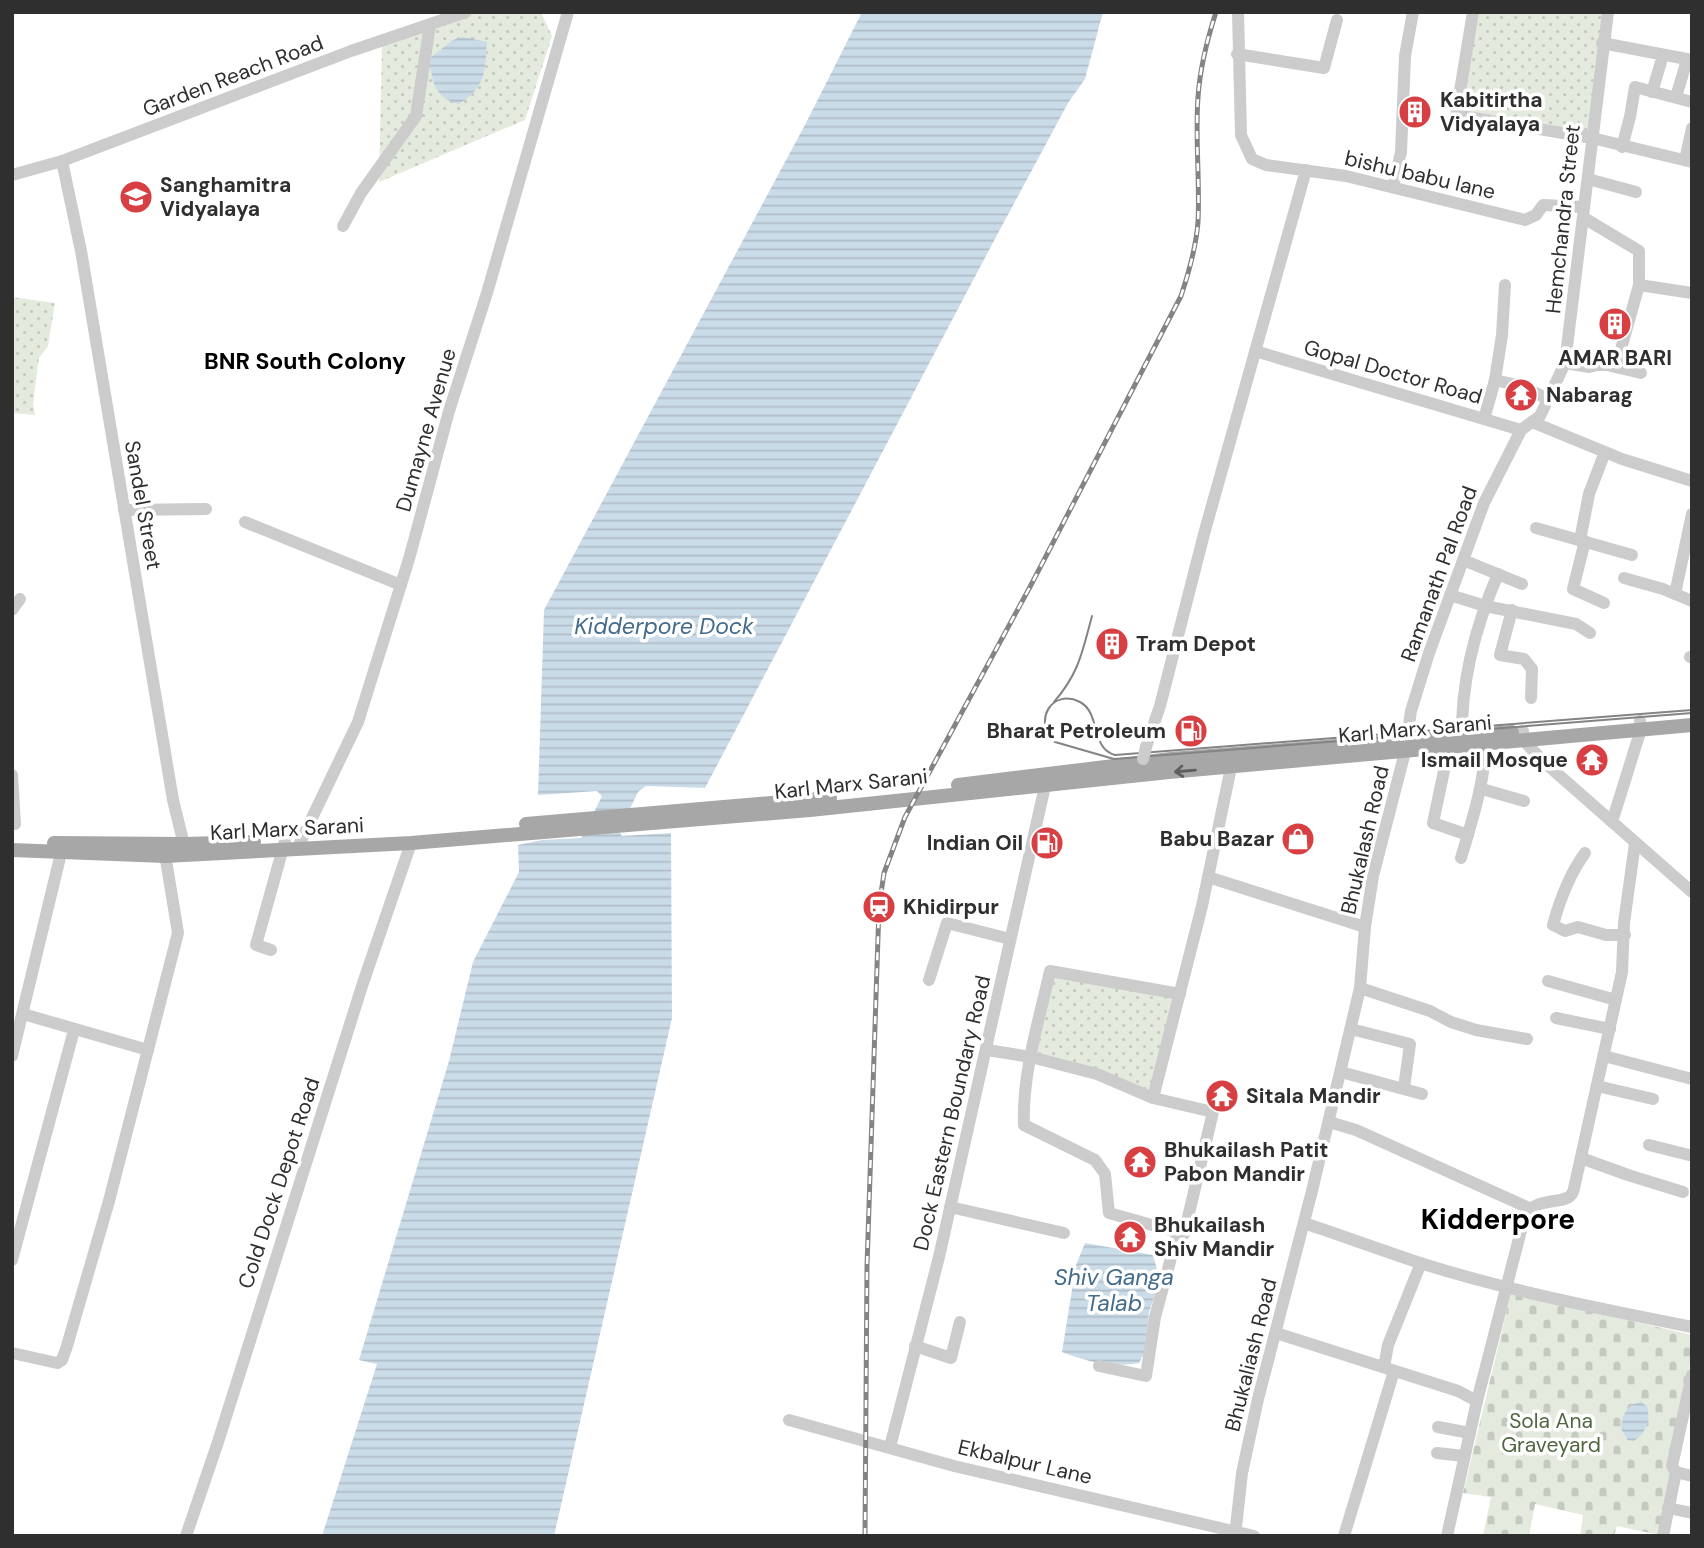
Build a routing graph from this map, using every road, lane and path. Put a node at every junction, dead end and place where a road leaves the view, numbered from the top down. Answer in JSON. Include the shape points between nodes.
{"nodes":[{"id":1,"x":466,"y":12,"type":"edge"},
{"id":2,"x":568,"y":12,"type":"edge"},
{"id":3,"x":1238,"y":12,"type":"edge"},
{"id":4,"x":1413,"y":12,"type":"edge"},
{"id":5,"x":1474,"y":12,"type":"edge"},
{"id":6,"x":1608,"y":12,"type":"edge"},
{"id":7,"x":1337,"y":20,"type":"dead end"},
{"id":8,"x":430,"y":25,"type":"junction"},
{"id":9,"x":1602,"y":43,"type":"junction"},
{"id":10,"x":1237,"y":54,"type":"junction"},
{"id":11,"x":1689,"y":60,"type":"edge"},
{"id":12,"x":1661,"y":62,"type":"dead end"},
{"id":13,"x":1652,"y":92,"type":"junction"},
{"id":14,"x":1676,"y":97,"type":"junction"},
{"id":15,"x":1692,"y":102,"type":"edge"},
{"id":16,"x":1692,"y":128,"type":"edge"},
{"id":17,"x":1592,"y":138,"type":"junction"},
{"id":18,"x":1622,"y":147,"type":"junction"},
{"id":19,"x":62,"y":161,"type":"junction"},
{"id":20,"x":1688,"y":161,"type":"edge"},
{"id":21,"x":1306,"y":170,"type":"junction"},
{"id":22,"x":12,"y":175,"type":"edge"},
{"id":23,"x":1588,"y":179,"type":"junction"},
{"id":24,"x":1392,"y":187,"type":"junction"},
{"id":25,"x":1636,"y":192,"type":"dead end"},
{"id":26,"x":1584,"y":213,"type":"junction"},
{"id":27,"x":343,"y":226,"type":"dead end"},
{"id":28,"x":1505,"y":285,"type":"dead end"},
{"id":29,"x":1639,"y":285,"type":"junction"},
{"id":30,"x":1692,"y":293,"type":"edge"},
{"id":31,"x":1255,"y":351,"type":"junction"},
{"id":32,"x":1565,"y":363,"type":"junction"},
{"id":33,"x":1616,"y":368,"type":"junction"},
{"id":34,"x":1641,"y":373,"type":"dead end"},
{"id":35,"x":1495,"y":380,"type":"junction"},
{"id":36,"x":1548,"y":399,"type":"junction"},
{"id":37,"x":1484,"y":419,"type":"junction"},
{"id":38,"x":1533,"y":421,"type":"junction"},
{"id":39,"x":1521,"y":430,"type":"junction"},
{"id":40,"x":1605,"y":452,"type":"junction"},
{"id":41,"x":1692,"y":481,"type":"edge"},
{"id":42,"x":206,"y":509,"type":"dead end"},
{"id":43,"x":124,"y":510,"type":"junction"},
{"id":44,"x":1692,"y":513,"type":"edge"},
{"id":45,"x":245,"y":522,"type":"dead end"},
{"id":46,"x":1536,"y":528,"type":"dead end"},
{"id":47,"x":1582,"y":540,"type":"junction"},
{"id":48,"x":1632,"y":555,"type":"dead end"},
{"id":49,"x":1463,"y":560,"type":"junction"},
{"id":50,"x":1498,"y":574,"type":"junction"},
{"id":51,"x":1624,"y":578,"type":"dead end"},
{"id":52,"x":401,"y":584,"type":"junction"},
{"id":53,"x":1522,"y":584,"type":"dead end"},
{"id":54,"x":1675,"y":594,"type":"junction"},
{"id":55,"x":1450,"y":595,"type":"junction"},
{"id":56,"x":1692,"y":601,"type":"edge"},
{"id":57,"x":1604,"y":603,"type":"dead end"},
{"id":58,"x":1485,"y":606,"type":"junction"},
{"id":59,"x":1512,"y":610,"type":"junction"},
{"id":60,"x":1590,"y":633,"type":"dead end"},
{"id":61,"x":1531,"y":698,"type":"dead end"},
{"id":62,"x":1692,"y":717,"type":"edge"},
{"id":63,"x":1641,"y":725,"type":"junction"},
{"id":64,"x":1692,"y":725,"type":"edge"},
{"id":65,"x":1523,"y":736,"type":"junction"},
{"id":66,"x":1462,"y":737,"type":"junction"},
{"id":67,"x":1486,"y":745,"type":"junction"},
{"id":68,"x":1405,"y":746,"type":"junction"},
{"id":69,"x":1449,"y":747,"type":"junction"},
{"id":70,"x":1143,"y":761,"type":"junction"},
{"id":71,"x":1233,"y":761,"type":"junction"},
{"id":72,"x":12,"y":775,"type":"edge"},
{"id":73,"x":1045,"y":786,"type":"junction"},
{"id":74,"x":1482,"y":789,"type":"junction"},
{"id":75,"x":1524,"y":801,"type":"dead end"},
{"id":76,"x":644,"y":819,"type":"junction"},
{"id":77,"x":1612,"y":822,"type":"junction"},
{"id":78,"x":15,"y":824,"type":"dead end"},
{"id":79,"x":562,"y":826,"type":"junction"},
{"id":80,"x":1468,"y":835,"type":"junction"},
{"id":81,"x":411,"y":843,"type":"junction"},
{"id":82,"x":1635,"y":844,"type":"junction"},
{"id":83,"x":292,"y":845,"type":"junction"},
{"id":84,"x":14,"y":846,"type":"edge"},
{"id":85,"x":63,"y":848,"type":"junction"},
{"id":86,"x":164,"y":850,"type":"junction"},
{"id":87,"x":186,"y":850,"type":"junction"},
{"id":88,"x":1585,"y":853,"type":"dead end"},
{"id":89,"x":1461,"y":859,"type":"dead end"},
{"id":90,"x":1208,"y":877,"type":"junction"},
{"id":91,"x":1692,"y":892,"type":"edge"},
{"id":92,"x":1365,"y":927,"type":"junction"},
{"id":93,"x":1625,"y":935,"type":"junction"},
{"id":94,"x":1010,"y":939,"type":"junction"},
{"id":95,"x":271,"y":950,"type":"dead end"},
{"id":96,"x":929,"y":980,"type":"dead end"},
{"id":97,"x":1548,"y":981,"type":"dead end"},
{"id":98,"x":1360,"y":988,"type":"junction"},
{"id":99,"x":1180,"y":994,"type":"junction"},
{"id":100,"x":1616,"y":1000,"type":"junction"},
{"id":101,"x":23,"y":1014,"type":"junction"},
{"id":102,"x":1556,"y":1018,"type":"dead end"},
{"id":103,"x":1352,"y":1025,"type":"junction"},
{"id":104,"x":1610,"y":1029,"type":"junction"},
{"id":105,"x":74,"y":1030,"type":"junction"},
{"id":106,"x":1527,"y":1039,"type":"dead end"},
{"id":107,"x":987,"y":1050,"type":"junction"},
{"id":108,"x":148,"y":1051,"type":"junction"},
{"id":109,"x":12,"y":1056,"type":"edge"},
{"id":110,"x":1604,"y":1056,"type":"junction"},
{"id":111,"x":1031,"y":1057,"type":"junction"},
{"id":112,"x":1341,"y":1072,"type":"junction"},
{"id":113,"x":1692,"y":1079,"type":"edge"},
{"id":114,"x":1597,"y":1086,"type":"junction"},
{"id":115,"x":1404,"y":1088,"type":"junction"},
{"id":116,"x":1422,"y":1094,"type":"dead end"},
{"id":117,"x":1153,"y":1098,"type":"junction"},
{"id":118,"x":1653,"y":1099,"type":"dead end"},
{"id":119,"x":1329,"y":1122,"type":"junction"},
{"id":120,"x":1649,"y":1145,"type":"dead end"},
{"id":121,"x":1689,"y":1154,"type":"dead end"},
{"id":122,"x":1581,"y":1158,"type":"junction"},
{"id":123,"x":1683,"y":1192,"type":"dead end"},
{"id":124,"x":950,"y":1207,"type":"junction"},
{"id":125,"x":1530,"y":1208,"type":"junction"},
{"id":126,"x":1304,"y":1223,"type":"junction"},
{"id":127,"x":1178,"y":1232,"type":"junction"},
{"id":128,"x":1064,"y":1233,"type":"dead end"},
{"id":129,"x":12,"y":1260,"type":"edge"},
{"id":130,"x":1420,"y":1263,"type":"junction"},
{"id":131,"x":1507,"y":1287,"type":"junction"},
{"id":132,"x":960,"y":1322,"type":"dead end"},
{"id":133,"x":1692,"y":1327,"type":"edge"},
{"id":134,"x":1276,"y":1333,"type":"junction"},
{"id":135,"x":915,"y":1346,"type":"junction"},
{"id":136,"x":12,"y":1353,"type":"edge"},
{"id":137,"x":1099,"y":1366,"type":"dead end"},
{"id":138,"x":1389,"y":1369,"type":"junction"},
{"id":139,"x":1692,"y":1375,"type":"edge"},
{"id":140,"x":1477,"y":1401,"type":"junction"},
{"id":141,"x":789,"y":1420,"type":"dead end"},
{"id":142,"x":1438,"y":1427,"type":"dead end"},
{"id":143,"x":1470,"y":1433,"type":"junction"},
{"id":144,"x":890,"y":1447,"type":"junction"},
{"id":145,"x":1437,"y":1453,"type":"dead end"},
{"id":146,"x":1464,"y":1456,"type":"junction"},
{"id":147,"x":1675,"y":1472,"type":"junction"},
{"id":148,"x":1692,"y":1476,"type":"edge"},
{"id":149,"x":1668,"y":1508,"type":"junction"},
{"id":150,"x":1692,"y":1513,"type":"edge"},
{"id":151,"x":1235,"y":1534,"type":"edge"},
{"id":152,"x":186,"y":1536,"type":"edge"},
{"id":153,"x":1254,"y":1536,"type":"edge"},
{"id":154,"x":1344,"y":1536,"type":"edge"},
{"id":155,"x":1447,"y":1536,"type":"edge"},
{"id":156,"x":1663,"y":1536,"type":"edge"}],
"edges":[{"from":1,"to":8,"type":"street","name":"Garden Reach Road"},
{"from":2,"to":52,"type":"street","name":"Dumayne Avenue"},
{"from":3,"to":10,"type":"street"},
{"from":4,"to":24,"type":"street","via":[[1405,56],[1401,152]]},
{"from":5,"to":17,"type":"street","via":[[1456,115]]},
{"from":6,"to":9,"type":"street","name":"Hemchandra Street"},
{"from":7,"to":10,"type":"street","via":[[1324,68]]},
{"from":8,"to":19,"type":"street","name":"Garden Reach Road"},
{"from":8,"to":27,"type":"street","via":[[416,116]]},
{"from":9,"to":11,"type":"street"},
{"from":9,"to":17,"type":"street","name":"Hemchandra Street"},
{"from":10,"to":21,"type":"street","name":"bishu babu lane","via":[[1241,135],[1252,159]]},
{"from":11,"to":14,"type":"street"},
{"from":12,"to":13,"type":"street"},
{"from":13,"to":14,"type":"street"},
{"from":13,"to":18,"type":"street","via":[[1635,87]]},
{"from":14,"to":15,"type":"street"},
{"from":16,"to":20,"type":"street"},
{"from":17,"to":18,"type":"street"},
{"from":17,"to":23,"type":"street","name":"Hemchandra Street"},
{"from":18,"to":20,"type":"street"},
{"from":19,"to":22,"type":"street","name":"Garden Reach Road"},
{"from":19,"to":43,"type":"street","name":"Sandel Street"},
{"from":21,"to":24,"type":"street","name":"bishu babu lane"},
{"from":21,"to":31,"type":"street"},
{"from":23,"to":25,"type":"street"},
{"from":23,"to":26,"type":"street","name":"Hemchandra Street"},
{"from":24,"to":26,"type":"street","name":"bishu babu lane","via":[[1525,220],[1543,205]]},
{"from":26,"to":29,"type":"street","via":[[1639,251]]},
{"from":26,"to":32,"type":"street","name":"Hemchandra Street"},
{"from":28,"to":35,"type":"street"},
{"from":29,"to":30,"type":"street"},
{"from":29,"to":33,"type":"street"},
{"from":31,"to":37,"type":"street","name":"Gopal Doctor Road"},
{"from":31,"to":70,"type":"street"},
{"from":32,"to":33,"type":"street"},
{"from":32,"to":36,"type":"street","name":"Hemchandra Street"},
{"from":33,"to":34,"type":"street"},
{"from":35,"to":36,"type":"street"},
{"from":35,"to":37,"type":"street"},
{"from":36,"to":38,"type":"street","name":"Hemchandra Street","via":[[1541,416]]},
{"from":37,"to":39,"type":"street","name":"Gopal Doctor Road"},
{"from":38,"to":39,"type":"street","name":"Ramanath Pal Road"},
{"from":38,"to":40,"type":"street"},
{"from":39,"to":49,"type":"street","name":"Ramanath Pal Road","via":[[1484,503]]},
{"from":40,"to":41,"type":"street"},
{"from":40,"to":47,"type":"street","via":[[1589,494]]},
{"from":42,"to":43,"type":"street"},
{"from":43,"to":87,"type":"street","name":"Sandel Street","via":[[173,800]]},
{"from":44,"to":54,"type":"street"},
{"from":45,"to":52,"type":"street"},
{"from":46,"to":47,"type":"street"},
{"from":47,"to":48,"type":"street"},
{"from":47,"to":57,"type":"street","via":[[1573,589]]},
{"from":49,"to":50,"type":"street"},
{"from":49,"to":55,"type":"street","name":"Ramanath Pal Road"},
{"from":50,"to":53,"type":"street"},
{"from":50,"to":58,"type":"street"},
{"from":51,"to":54,"type":"street"},
{"from":52,"to":83,"type":"street","name":"Dumayne Avenue","via":[[358,722]]},
{"from":54,"to":56,"type":"street"},
{"from":55,"to":58,"type":"street"},
{"from":55,"to":68,"type":"street","name":"Ramanath Pal Road","via":[[1429,653]]},
{"from":58,"to":59,"type":"street"},
{"from":58,"to":66,"type":"street","via":[[1472,645]]},
{"from":59,"to":60,"type":"street","via":[[1576,625]]},
{"from":59,"to":61,"type":"street","via":[[1500,655],[1524,659],[1532,669]]},
{"from":62,"to":63,"type":"main road"},
{"from":63,"to":64,"type":"main road","name":"Karl Marx Sarani"},
{"from":63,"to":65,"type":"main road","name":"Karl Marx Sarani"},
{"from":63,"to":77,"type":"street"},
{"from":65,"to":66,"type":"main road"},
{"from":65,"to":67,"type":"main road","name":"Karl Marx Sarani"},
{"from":65,"to":77,"type":"street"},
{"from":66,"to":68,"type":"main road"},
{"from":67,"to":69,"type":"main road","name":"Karl Marx Sarani"},
{"from":67,"to":74,"type":"street"},
{"from":68,"to":69,"type":"main road","name":"Karl Marx Sarani"},
{"from":68,"to":71,"type":"main road","name":"Karl Marx Sarani"},
{"from":68,"to":92,"type":"street","name":"Bhukalash Road"},
{"from":69,"to":80,"type":"street","via":[[1433,823]]},
{"from":70,"to":71,"type":"main road","name":"Karl Marx Sarani"},
{"from":70,"to":73,"type":"main road","name":"Karl Marx Sarani"},
{"from":70,"to":76,"type":"main road"},
{"from":71,"to":90,"type":"street"},
{"from":72,"to":78,"type":"street"},
{"from":73,"to":76,"type":"main road","name":"Karl Marx Sarani","via":[[810,810]]},
{"from":73,"to":94,"type":"street","name":"Dock Eastern Boundary Road"},
{"from":74,"to":75,"type":"street"},
{"from":74,"to":80,"type":"street"},
{"from":76,"to":79,"type":"main road","name":"Karl Marx Sarani"},
{"from":77,"to":82,"type":"street"},
{"from":79,"to":81,"type":"main road","name":"Karl Marx Sarani"},
{"from":79,"to":83,"type":"main road"},
{"from":80,"to":89,"type":"street"},
{"from":81,"to":83,"type":"main road","name":"Karl Marx Sarani"},
{"from":81,"to":152,"type":"street","name":"Cold Dock Depot Road"},
{"from":82,"to":91,"type":"street"},
{"from":82,"to":93,"type":"street"},
{"from":83,"to":87,"type":"main road","name":"Karl Marx Sarani"},
{"from":83,"to":95,"type":"street","name":"Dumayne Avenue","via":[[256,945]]},
{"from":84,"to":85,"type":"main road","name":"Karl Marx Sarani"},
{"from":85,"to":86,"type":"main road","name":"Karl Marx Sarani"},
{"from":85,"to":101,"type":"street"},
{"from":86,"to":87,"type":"main road","name":"Karl Marx Sarani"},
{"from":86,"to":108,"type":"street","via":[[178,933]]},
{"from":88,"to":93,"type":"street","via":[[1565,888],[1553,925],[1565,931],[1578,927]]},
{"from":90,"to":92,"type":"street"},
{"from":90,"to":99,"type":"street"},
{"from":92,"to":98,"type":"street","name":"Bhukalash Road"},
{"from":93,"to":100,"type":"street"},
{"from":94,"to":96,"type":"street","via":[[947,923]]},
{"from":94,"to":107,"type":"street","name":"Dock Eastern Boundary Road"},
{"from":97,"to":100,"type":"street"},
{"from":98,"to":103,"type":"street","name":"Bhukalash Road"},
{"from":98,"to":106,"type":"street","via":[[1476,1030]]},
{"from":99,"to":111,"type":"street","via":[[1050,971]]},
{"from":99,"to":117,"type":"street"},
{"from":100,"to":104,"type":"street"},
{"from":101,"to":105,"type":"street"},
{"from":101,"to":109,"type":"street"},
{"from":102,"to":104,"type":"street"},
{"from":103,"to":112,"type":"street","name":"Bhukaliash Road"},
{"from":103,"to":115,"type":"street","via":[[1410,1044]]},
{"from":104,"to":110,"type":"street"},
{"from":105,"to":108,"type":"street"},
{"from":105,"to":129,"type":"street"},
{"from":107,"to":111,"type":"street"},
{"from":107,"to":124,"type":"street","name":"Dock Eastern Boundary Road"},
{"from":108,"to":136,"type":"street","via":[[61,1360],[51,1363]]},
{"from":110,"to":113,"type":"street"},
{"from":110,"to":114,"type":"street"},
{"from":111,"to":117,"type":"street","via":[[1097,1074]]},
{"from":111,"to":127,"type":"street","via":[[1024,1125],[1095,1160],[1105,1174],[1109,1213]]},
{"from":112,"to":115,"type":"street"},
{"from":112,"to":119,"type":"street","name":"Bhukaliash Road"},
{"from":114,"to":118,"type":"street"},
{"from":114,"to":122,"type":"street"},
{"from":115,"to":116,"type":"street"},
{"from":117,"to":127,"type":"street","via":[[1213,1112],[1184,1234]]},
{"from":119,"to":125,"type":"street"},
{"from":119,"to":126,"type":"street","name":"Bhukaliash Road"},
{"from":120,"to":121,"type":"street"},
{"from":122,"to":123,"type":"street"},
{"from":122,"to":125,"type":"street","via":[[1571,1195]]},
{"from":124,"to":128,"type":"street"},
{"from":124,"to":135,"type":"street","name":"Dock Eastern Boundary Road"},
{"from":125,"to":131,"type":"street"},
{"from":126,"to":130,"type":"street"},
{"from":126,"to":134,"type":"street","name":"Bhukaliash Road"},
{"from":127,"to":137,"type":"street","via":[[1155,1317],[1146,1376]]},
{"from":130,"to":131,"type":"street"},
{"from":130,"to":138,"type":"street","via":[[1388,1345]]},
{"from":131,"to":133,"type":"street"},
{"from":131,"to":140,"type":"street"},
{"from":132,"to":135,"type":"street","via":[[951,1358]]},
{"from":134,"to":138,"type":"street"},
{"from":134,"to":151,"type":"street","name":"Bhukaliash Road","via":[[1242,1473]]},
{"from":135,"to":144,"type":"street","name":"Dock Eastern Boundary Road"},
{"from":138,"to":140,"type":"street"},
{"from":138,"to":154,"type":"street"},
{"from":139,"to":147,"type":"street","via":[[1672,1466]]},
{"from":140,"to":143,"type":"street"},
{"from":141,"to":144,"type":"street","name":"Ekbalpur Lane"},
{"from":142,"to":143,"type":"street"},
{"from":143,"to":146,"type":"street"},
{"from":144,"to":151,"type":"street","name":"Ekbalpur Lane"},
{"from":145,"to":146,"type":"street"},
{"from":146,"to":155,"type":"street"},
{"from":147,"to":148,"type":"street"},
{"from":147,"to":149,"type":"street"},
{"from":149,"to":150,"type":"street"},
{"from":149,"to":156,"type":"street"},
{"from":151,"to":153,"type":"street","name":"Ekbalpur Lane"}]}
